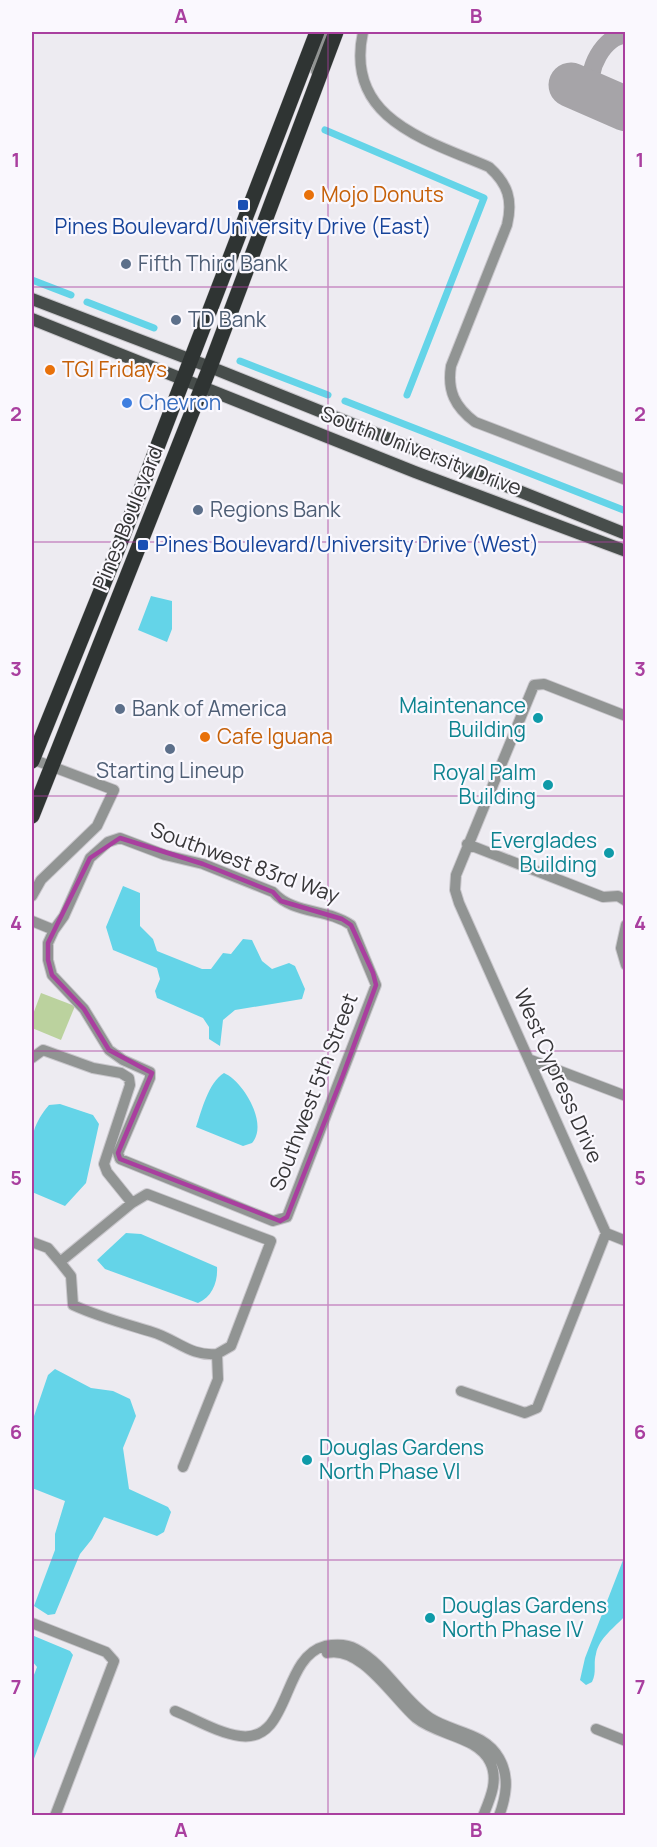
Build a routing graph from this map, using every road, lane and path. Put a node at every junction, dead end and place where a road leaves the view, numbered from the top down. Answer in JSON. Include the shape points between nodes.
{"nodes":[{"id":1,"x":317,"y":32,"type":"edge"},
{"id":2,"x":328,"y":32,"type":"edge"},
{"id":3,"x":336,"y":32,"type":"edge"},
{"id":4,"x":363,"y":32,"type":"edge"},
{"id":5,"x":298,"y":81,"type":"junction"},
{"id":6,"x":312,"y":92,"type":"junction"},
{"id":7,"x":269,"y":154,"type":"junction"},
{"id":8,"x":286,"y":162,"type":"junction"},
{"id":9,"x":259,"y":236,"type":"junction"},
{"id":10,"x":32,"y":299,"type":"edge"},
{"id":11,"x":32,"y":319,"type":"edge"},
{"id":12,"x":191,"y":360,"type":"junction"},
{"id":13,"x":210,"y":367,"type":"junction"},
{"id":14,"x":184,"y":378,"type":"junction"},
{"id":15,"x":203,"y":385,"type":"junction"},
{"id":16,"x":626,"y":480,"type":"edge"},
{"id":17,"x":626,"y":534,"type":"edge"},
{"id":18,"x":123,"y":536,"type":"junction"},
{"id":19,"x":626,"y":551,"type":"edge"},
{"id":20,"x":110,"y":568,"type":"junction"},
{"id":21,"x":130,"y":571,"type":"junction"},
{"id":22,"x":97,"y":652,"type":"junction"},
{"id":23,"x":626,"y":716,"type":"edge"},
{"id":24,"x":32,"y":760,"type":"edge"},
{"id":25,"x":50,"y":766,"type":"junction"},
{"id":26,"x":32,"y":816,"type":"edge"},
{"id":27,"x":467,"y":844,"type":"junction"},
{"id":28,"x":32,"y":896,"type":"edge"},
{"id":29,"x":626,"y":901,"type":"edge"},
{"id":30,"x":32,"y":921,"type":"edge"},
{"id":31,"x":626,"y":925,"type":"edge"},
{"id":32,"x":54,"y":930,"type":"junction"},
{"id":33,"x":626,"y":965,"type":"edge"},
{"id":34,"x":374,"y":974,"type":"joint"},
{"id":35,"x":35,"y":1054,"type":"edge"},
{"id":36,"x":531,"y":1060,"type":"junction"},
{"id":37,"x":626,"y":1096,"type":"edge"},
{"id":38,"x":132,"y":1203,"type":"junction"},
{"id":39,"x":606,"y":1233,"type":"junction"},
{"id":40,"x":626,"y":1241,"type":"edge"},
{"id":41,"x":32,"y":1242,"type":"edge"},
{"id":42,"x":60,"y":1262,"type":"junction"},
{"id":43,"x":217,"y":1354,"type":"junction"},
{"id":44,"x":461,"y":1391,"type":"dead end"},
{"id":45,"x":183,"y":1467,"type":"dead end"},
{"id":46,"x":32,"y":1623,"type":"edge"},
{"id":47,"x":176,"y":1711,"type":"dead end"},
{"id":48,"x":596,"y":1729,"type":"dead end"},
{"id":49,"x":626,"y":1741,"type":"edge"},
{"id":50,"x":484,"y":1748,"type":"junction"},
{"id":51,"x":55,"y":1815,"type":"edge"},
{"id":52,"x":484,"y":1815,"type":"edge"},
{"id":53,"x":499,"y":1815,"type":"edge"}],
"edges":[{"from":1,"to":5,"type":"highway","name":"Pines Boulevard"},
{"from":2,"to":6,"type":"street"},
{"from":3,"to":6,"type":"highway","name":"Pines Boulevard"},
{"from":4,"to":16,"type":"street","via":[[361,61],[365,84],[383,114],[417,136],[489,167],[508,190],[507,225],[451,366],[452,396],[462,412],[475,422]]},
{"from":5,"to":7,"type":"highway","name":"Pines Boulevard"},
{"from":5,"to":8,"type":"highway","via":[[278,152]]},
{"from":6,"to":8,"type":"highway","name":"Pines Boulevard"},
{"from":7,"to":9,"type":"highway","via":[[276,168],[260,214]]},
{"from":7,"to":12,"type":"highway","name":"Pines Boulevard"},
{"from":8,"to":9,"type":"highway","name":"Pines Boulevard"},
{"from":9,"to":13,"type":"highway","name":"Pines Boulevard"},
{"from":10,"to":12,"type":"main road","name":"South University Drive"},
{"from":11,"to":14,"type":"main road","name":"South University Drive"},
{"from":12,"to":13,"type":"main road","name":"South University Drive"},
{"from":12,"to":14,"type":"highway","name":"Pines Boulevard"},
{"from":13,"to":15,"type":"highway","name":"Pines Boulevard"},
{"from":13,"to":17,"type":"main road","name":"South University Drive"},
{"from":14,"to":15,"type":"main road","name":"South University Drive"},
{"from":14,"to":18,"type":"highway","name":"Pines Boulevard"},
{"from":15,"to":19,"type":"main road","name":"South University Drive","via":[[415,472]]},
{"from":15,"to":21,"type":"highway","name":"Pines Boulevard"},
{"from":18,"to":20,"type":"highway","name":"Pines Boulevard"},
{"from":18,"to":21,"type":"highway","via":[[123,564]]},
{"from":20,"to":22,"type":"highway","via":[[117,577],[94,639]]},
{"from":20,"to":24,"type":"highway","name":"Pines Boulevard"},
{"from":21,"to":22,"type":"highway","name":"Pines Boulevard"},
{"from":22,"to":25,"type":"highway","name":"Pines Boulevard"},
{"from":23,"to":27,"type":"street","name":"West Cypress Drive","via":[[544,684],[534,685]]},
{"from":24,"to":25,"type":"street"},
{"from":25,"to":26,"type":"highway","name":"Pines Boulevard"},
{"from":25,"to":28,"type":"street","via":[[114,790],[97,826],[41,880]]},
{"from":27,"to":29,"type":"street","via":[[603,897],[618,896]]},
{"from":27,"to":36,"type":"street","name":"West Cypress Drive","via":[[455,882],[459,903]]},
{"from":30,"to":32,"type":"street"},
{"from":31,"to":33,"type":"street","via":[[621,948]]},
{"from":32,"to":34,"type":"street","name":"Southwest 83rd Way","via":[[90,858],[108,842],[120,838],[203,864],[273,892],[281,901],[310,912],[342,919],[351,925]]},
{"from":32,"to":34,"type":"street","name":"Southwest 5th Street","via":[[48,944],[52,975],[84,1010],[109,1050],[150,1072],[118,1153],[120,1160],[273,1221],[286,1217],[376,985]]},
{"from":35,"to":38,"type":"street","via":[[129,1078],[130,1086],[104,1164]]},
{"from":36,"to":37,"type":"street"},
{"from":36,"to":39,"type":"street","name":"West Cypress Drive"},
{"from":38,"to":42,"type":"street"},
{"from":38,"to":43,"type":"street","via":[[153,1195],[271,1241],[231,1346]]},
{"from":39,"to":40,"type":"street"},
{"from":39,"to":44,"type":"street","via":[[537,1408],[525,1413]]},
{"from":41,"to":42,"type":"street","via":[[48,1248]]},
{"from":42,"to":43,"type":"street","via":[[71,1276],[73,1305],[120,1324],[151,1331],[191,1351]]},
{"from":43,"to":45,"type":"street","via":[[218,1379]]},
{"from":46,"to":51,"type":"street","via":[[109,1654],[113,1666]]},
{"from":47,"to":50,"type":"street","via":[[234,1734],[258,1733],[274,1721],[292,1679],[309,1657],[339,1648],[416,1712],[470,1734]]},
{"from":48,"to":49,"type":"street"},
{"from":50,"to":52,"type":"street","via":[[494,1776]]},
{"from":50,"to":53,"type":"street","via":[[498,1756],[505,1773],[505,1796]]}]}
